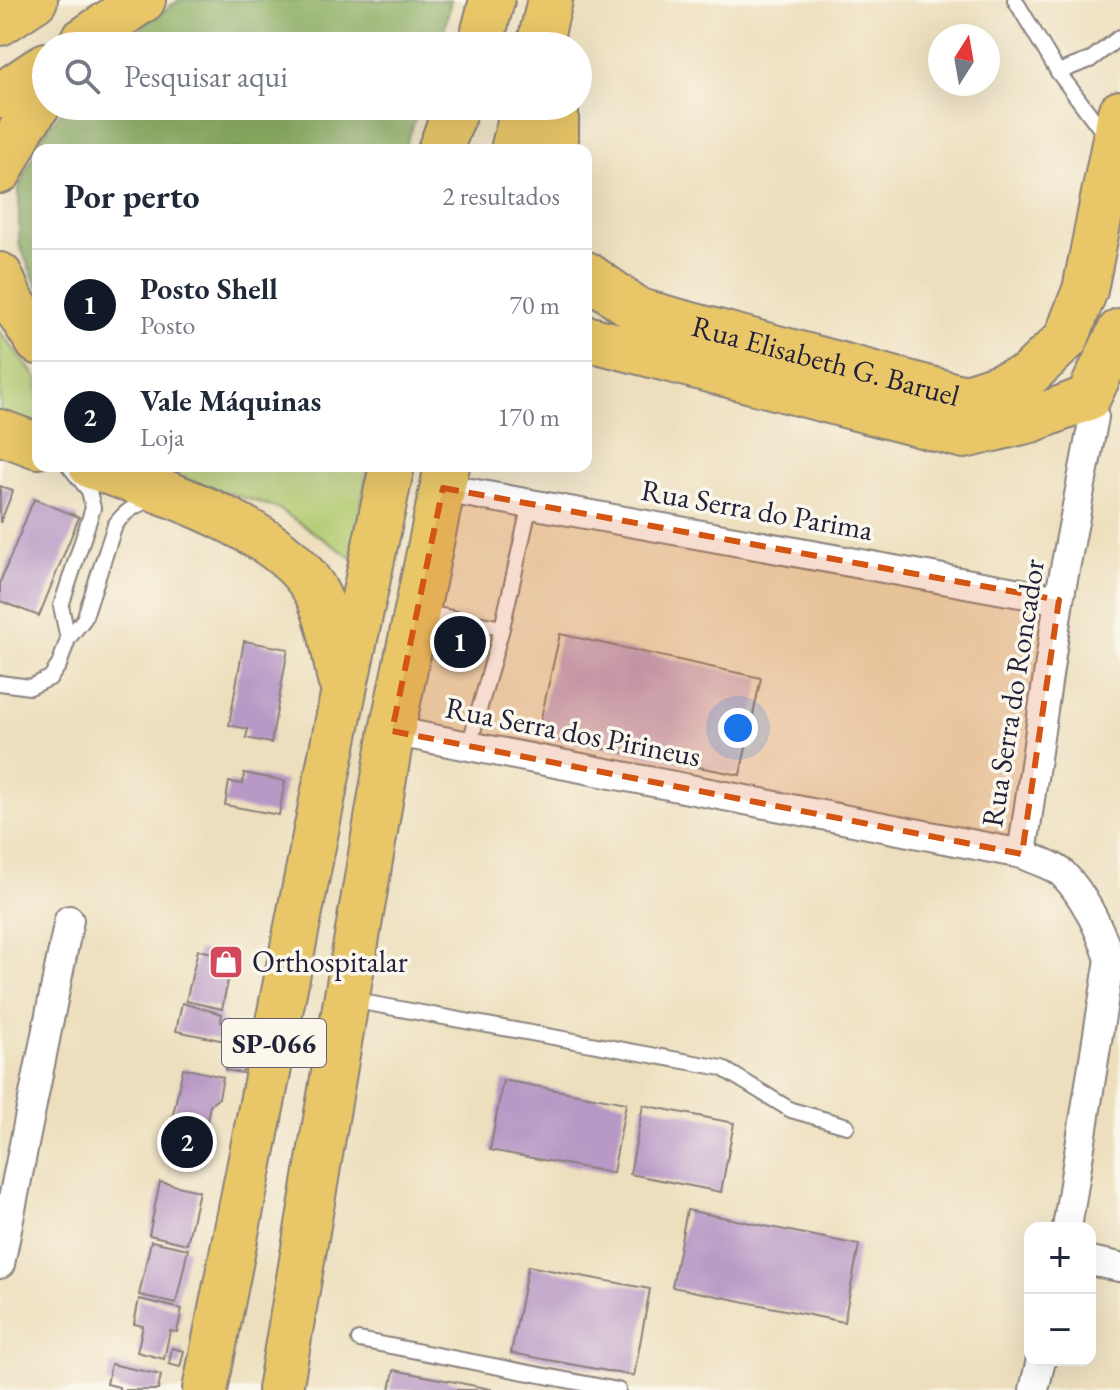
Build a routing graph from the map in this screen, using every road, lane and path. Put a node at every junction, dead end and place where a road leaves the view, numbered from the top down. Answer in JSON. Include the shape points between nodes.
{"nodes":[{"id":1,"x":35,"y":0,"type":"edge"},
{"id":2,"x":550,"y":0,"type":"edge"},
{"id":3,"x":565,"y":0,"type":"edge"},
{"id":4,"x":1015,"y":0,"type":"edge"},
{"id":5,"x":0,"y":23,"type":"edge"},
{"id":6,"x":542,"y":32,"type":"edge"},
{"id":7,"x":562,"y":32,"type":"edge"},
{"id":8,"x":1120,"y":37,"type":"edge"},
{"id":9,"x":1058,"y":72,"type":"junction"},
{"id":10,"x":32,"y":74,"type":"edge"},
{"id":11,"x":0,"y":96,"type":"edge"},
{"id":12,"x":32,"y":113,"type":"edge"},
{"id":13,"x":452,"y":120,"type":"edge"},
{"id":14,"x":466,"y":120,"type":"edge"},
{"id":15,"x":520,"y":120,"type":"edge"},
{"id":16,"x":556,"y":120,"type":"edge"},
{"id":17,"x":1117,"y":130,"type":"edge"},
{"id":18,"x":442,"y":144,"type":"edge"},
{"id":19,"x":461,"y":144,"type":"edge"},
{"id":20,"x":514,"y":144,"type":"edge"},
{"id":21,"x":556,"y":144,"type":"edge"},
{"id":22,"x":0,"y":171,"type":"edge"},
{"id":23,"x":0,"y":275,"type":"edge"},
{"id":24,"x":592,"y":278,"type":"edge"},
{"id":25,"x":1120,"y":331,"type":"edge"},
{"id":26,"x":32,"y":333,"type":"edge"},
{"id":27,"x":592,"y":340,"type":"edge"},
{"id":28,"x":1094,"y":417,"type":"dead end"},
{"id":29,"x":0,"y":432,"type":"edge"},
{"id":30,"x":32,"y":444,"type":"edge"},
{"id":31,"x":74,"y":472,"type":"edge"},
{"id":32,"x":107,"y":472,"type":"edge"},
{"id":33,"x":391,"y":472,"type":"edge"},
{"id":34,"x":445,"y":477,"type":"edge"},
{"id":35,"x":166,"y":495,"type":"junction"},
{"id":36,"x":530,"y":504,"type":"junction"},
{"id":37,"x":1059,"y":600,"type":"junction"},
{"id":38,"x":417,"y":611,"type":"junction"},
{"id":39,"x":502,"y":628,"type":"junction"},
{"id":40,"x":68,"y":639,"type":"junction"},
{"id":41,"x":0,"y":683,"type":"edge"},
{"id":42,"x":343,"y":695,"type":"junction"},
{"id":43,"x":392,"y":731,"type":"junction"},
{"id":44,"x":469,"y":746,"type":"junction"},
{"id":45,"x":1022,"y":854,"type":"junction"},
{"id":46,"x":69,"y":920,"type":"dead end"},
{"id":47,"x":1115,"y":960,"type":"edge"},
{"id":48,"x":347,"y":999,"type":"junction"},
{"id":49,"x":847,"y":1126,"type":"dead end"},
{"id":50,"x":1068,"y":1222,"type":"edge"},
{"id":51,"x":1096,"y":1262,"type":"edge"},
{"id":52,"x":0,"y":1264,"type":"edge"},
{"id":53,"x":1120,"y":1267,"type":"edge"},
{"id":54,"x":359,"y":1340,"type":"dead end"},
{"id":55,"x":1040,"y":1366,"type":"edge"},
{"id":56,"x":205,"y":1390,"type":"edge"},
{"id":57,"x":280,"y":1390,"type":"edge"},
{"id":58,"x":618,"y":1390,"type":"edge"},
{"id":59,"x":1034,"y":1390,"type":"edge"}],
"edges":[{"from":1,"to":5,"type":"main road"},
{"from":2,"to":6,"type":"main road"},
{"from":3,"to":7,"type":"main road"},
{"from":4,"to":9,"type":"lane"},
{"from":8,"to":9,"type":"lane","via":[[1090,60]]},
{"from":9,"to":17,"type":"lane"},
{"from":10,"to":11,"type":"main road"},
{"from":12,"to":22,"type":"main road"},
{"from":13,"to":18,"type":"main road"},
{"from":14,"to":19,"type":"main road"},
{"from":15,"to":20,"type":"main road"},
{"from":16,"to":21,"type":"main road"},
{"from":17,"to":24,"type":"main road","name":"Rua Elisabeth G. Baruel","via":[[1085,290],[1066,339],[1026,377],[964,398],[639,311]]},
{"from":23,"to":26,"type":"main road"},
{"from":25,"to":27,"type":"main road","name":"Rua Elisabeth G. Baruel","via":[[1088,398],[1031,420],[964,436]]},
{"from":28,"to":37,"type":"street","name":"Rua Serra do Roncador"},
{"from":29,"to":30,"type":"main road"},
{"from":31,"to":40,"type":"lane","via":[[89,491],[93,508],[61,606]]},
{"from":32,"to":35,"type":"main road"},
{"from":33,"to":42,"type":"main road","number":"SP-066"},
{"from":34,"to":36,"type":"street","name":"Rua Serra do Parima"},
{"from":34,"to":38,"type":"main road","number":"SP-066"},
{"from":35,"to":40,"type":"lane","via":[[134,506],[115,525],[84,619]]},
{"from":35,"to":42,"type":"main road","via":[[260,537],[300,568],[318,595]]},
{"from":36,"to":37,"type":"street","name":"Rua Serra do Parima"},
{"from":36,"to":39,"type":"lane"},
{"from":37,"to":45,"type":"street","name":"Rua Serra do Roncador"},
{"from":38,"to":39,"type":"lane"},
{"from":38,"to":43,"type":"main road","number":"SP-066"},
{"from":39,"to":44,"type":"lane"},
{"from":40,"to":41,"type":"lane","via":[[50,678],[30,687]]},
{"from":42,"to":56,"type":"main road","number":"SP-066"},
{"from":43,"to":44,"type":"street","name":"Rua Serra dos Pirineus"},
{"from":43,"to":48,"type":"main road","number":"SP-066"},
{"from":44,"to":45,"type":"street","name":"Rua Serra dos Pirineus"},
{"from":45,"to":47,"type":"street","name":"Rua Serra do Roncador","via":[[1062,872]]},
{"from":46,"to":52,"type":"street"},
{"from":47,"to":50,"type":"street","name":"Rua Serra do Roncador"},
{"from":48,"to":49,"type":"lane","via":[[722,1068],[791,1110]]},
{"from":48,"to":57,"type":"main road","number":"SP-066"},
{"from":51,"to":53,"type":"street"},
{"from":54,"to":58,"type":"lane"},
{"from":55,"to":59,"type":"street"}]}
